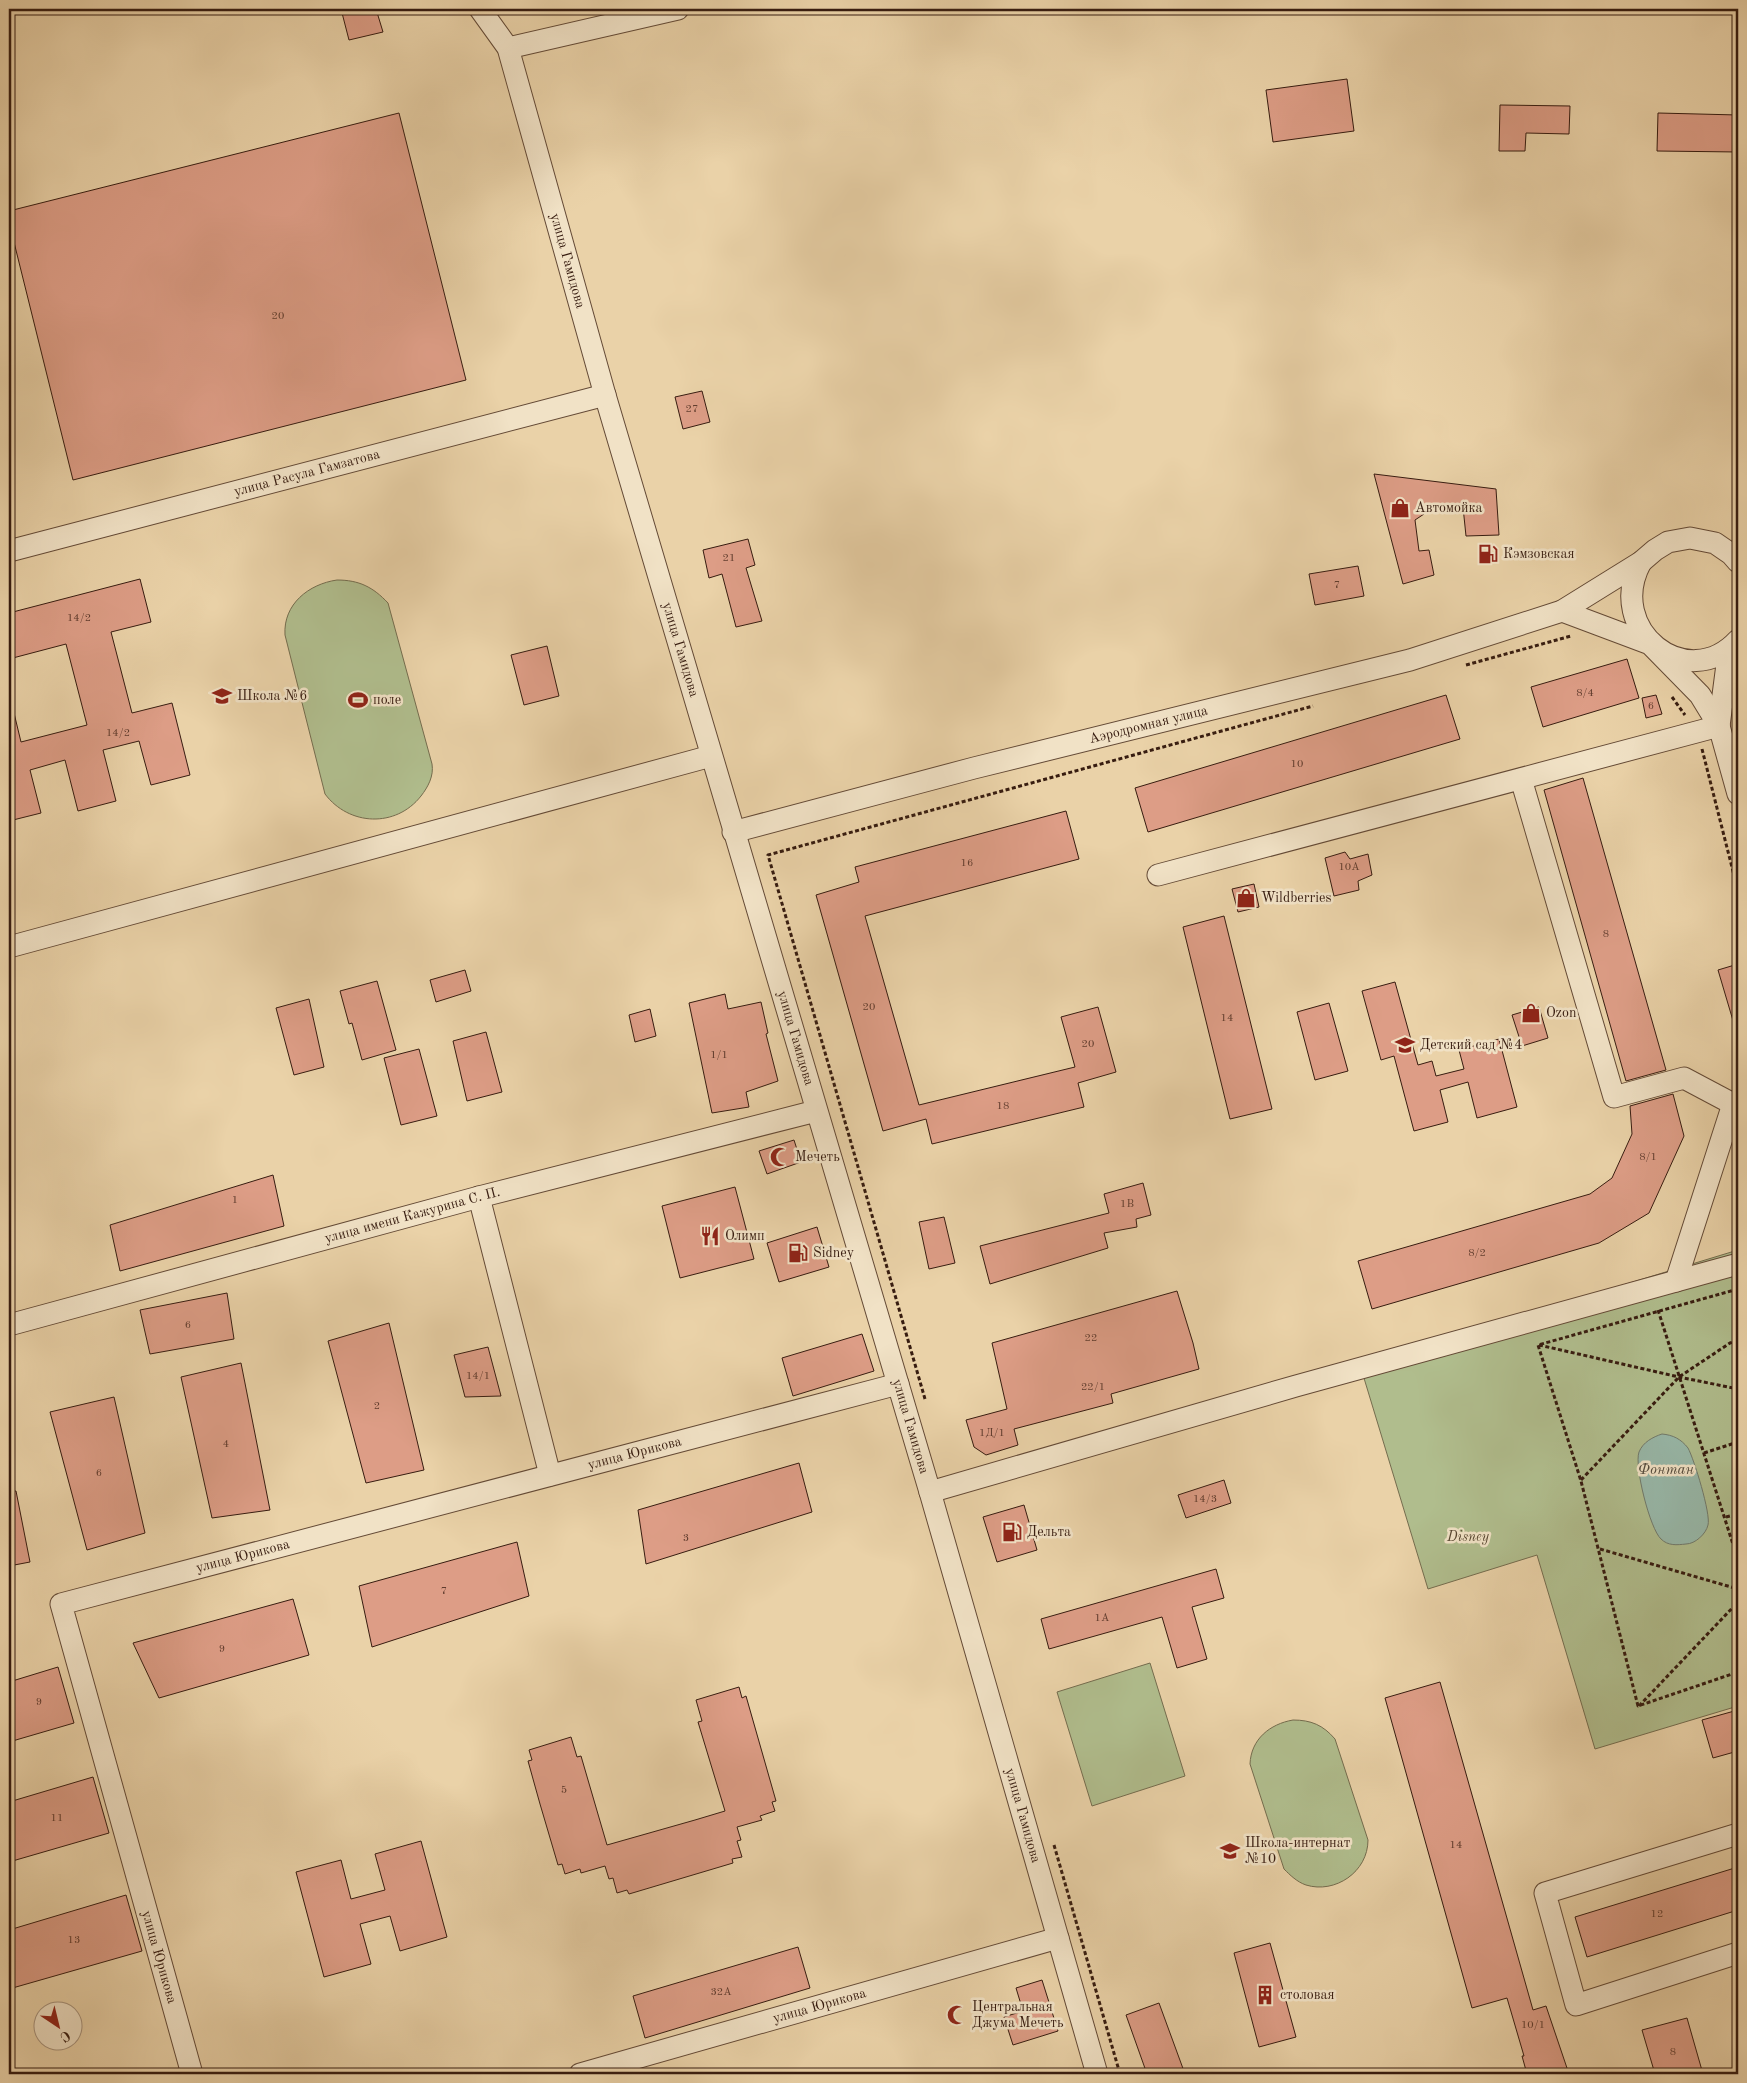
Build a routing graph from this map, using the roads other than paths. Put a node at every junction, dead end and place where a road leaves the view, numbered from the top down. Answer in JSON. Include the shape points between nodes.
{"nodes":[{"id":1,"x":480,"y":9,"type":"edge"},
{"id":2,"x":678,"y":9,"type":"edge"},
{"id":3,"x":508,"y":48,"type":"junction"},
{"id":4,"x":605,"y":395,"type":"junction"},
{"id":5,"x":1715,"y":543,"type":"junction"},
{"id":6,"x":1738,"y":544,"type":"edge"},
{"id":7,"x":9,"y":551,"type":"edge"},
{"id":8,"x":1641,"y":562,"type":"junction"},
{"id":9,"x":1738,"y":562,"type":"edge"},
{"id":10,"x":1562,"y":611,"type":"junction"},
{"id":11,"x":1650,"y":644,"type":"junction"},
{"id":12,"x":1734,"y":644,"type":"edge"},
{"id":13,"x":1720,"y":726,"type":"junction"},
{"id":14,"x":711,"y":756,"type":"junction"},
{"id":15,"x":1520,"y":779,"type":"junction"},
{"id":16,"x":1738,"y":794,"type":"edge"},
{"id":17,"x":733,"y":832,"type":"junction"},
{"id":18,"x":1158,"y":875,"type":"dead end"},
{"id":19,"x":9,"y":947,"type":"edge"},
{"id":20,"x":1736,"y":1103,"type":"edge"},
{"id":21,"x":816,"y":1111,"type":"junction"},
{"id":22,"x":479,"y":1197,"type":"junction"},
{"id":23,"x":1738,"y":1264,"type":"edge"},
{"id":24,"x":1676,"y":1281,"type":"junction"},
{"id":25,"x":9,"y":1325,"type":"edge"},
{"id":26,"x":898,"y":1384,"type":"junction"},
{"id":27,"x":550,"y":1475,"type":"junction"},
{"id":28,"x":930,"y":1492,"type":"junction"},
{"id":29,"x":1738,"y":1834,"type":"edge"},
{"id":30,"x":1058,"y":1938,"type":"junction"},
{"id":31,"x":1738,"y":1953,"type":"edge"},
{"id":32,"x":192,"y":2074,"type":"edge"},
{"id":33,"x":580,"y":2074,"type":"edge"},
{"id":34,"x":1097,"y":2074,"type":"edge"}],
"edges":[{"from":1,"to":3,"type":"street","name":"улица Гамидова"},
{"from":2,"to":3,"type":"street"},
{"from":3,"to":4,"type":"street","name":"улица Гамидова"},
{"from":4,"to":7,"type":"street","name":"улица Расула Гамзатова"},
{"from":4,"to":14,"type":"street","name":"улица Гамидова"},
{"from":5,"to":6,"type":"street","name":"Аэродромная улица"},
{"from":5,"to":8,"type":"street","name":"Аэродромная улица","via":[[1690,538],[1668,542]]},
{"from":5,"to":9,"type":"street"},
{"from":8,"to":10,"type":"street","name":"Аэродромная улица"},
{"from":8,"to":11,"type":"street","via":[[1632,580],[1631,597],[1636,624]]},
{"from":10,"to":11,"type":"street"},
{"from":10,"to":17,"type":"street","name":"Аэродромная улица","via":[[1410,660],[993,763]]},
{"from":11,"to":12,"type":"street","via":[[1665,653],[1696,661],[1713,658]]},
{"from":11,"to":13,"type":"street","via":[[1700,695]]},
{"from":12,"to":13,"type":"street"},
{"from":13,"to":15,"type":"street"},
{"from":13,"to":16,"type":"street"},
{"from":14,"to":17,"type":"street","name":"улица Гамидова"},
{"from":14,"to":19,"type":"street"},
{"from":15,"to":18,"type":"street"},
{"from":15,"to":20,"type":"street","via":[[1614,1097],[1684,1078]]},
{"from":17,"to":21,"type":"street","name":"улица Гамидова"},
{"from":20,"to":24,"type":"street"},
{"from":21,"to":22,"type":"street","name":"улица имени Кажурина С. П."},
{"from":21,"to":26,"type":"street","name":"улица Гамидова"},
{"from":22,"to":25,"type":"street","name":"улица имени Кажурина С. П."},
{"from":22,"to":27,"type":"street"},
{"from":23,"to":24,"type":"street"},
{"from":24,"to":28,"type":"street"},
{"from":26,"to":27,"type":"street","name":"улица Юрикова"},
{"from":26,"to":28,"type":"street","name":"улица Гамидова"},
{"from":27,"to":32,"type":"street","name":"улица Юрикова","via":[[61,1604]]},
{"from":28,"to":30,"type":"street","name":"улица Гамидова"},
{"from":29,"to":31,"type":"street","via":[[1545,1892],[1576,2005]]},
{"from":30,"to":33,"type":"street","name":"улица Юрикова"},
{"from":30,"to":34,"type":"street","name":"улица Гамидова"}]}
